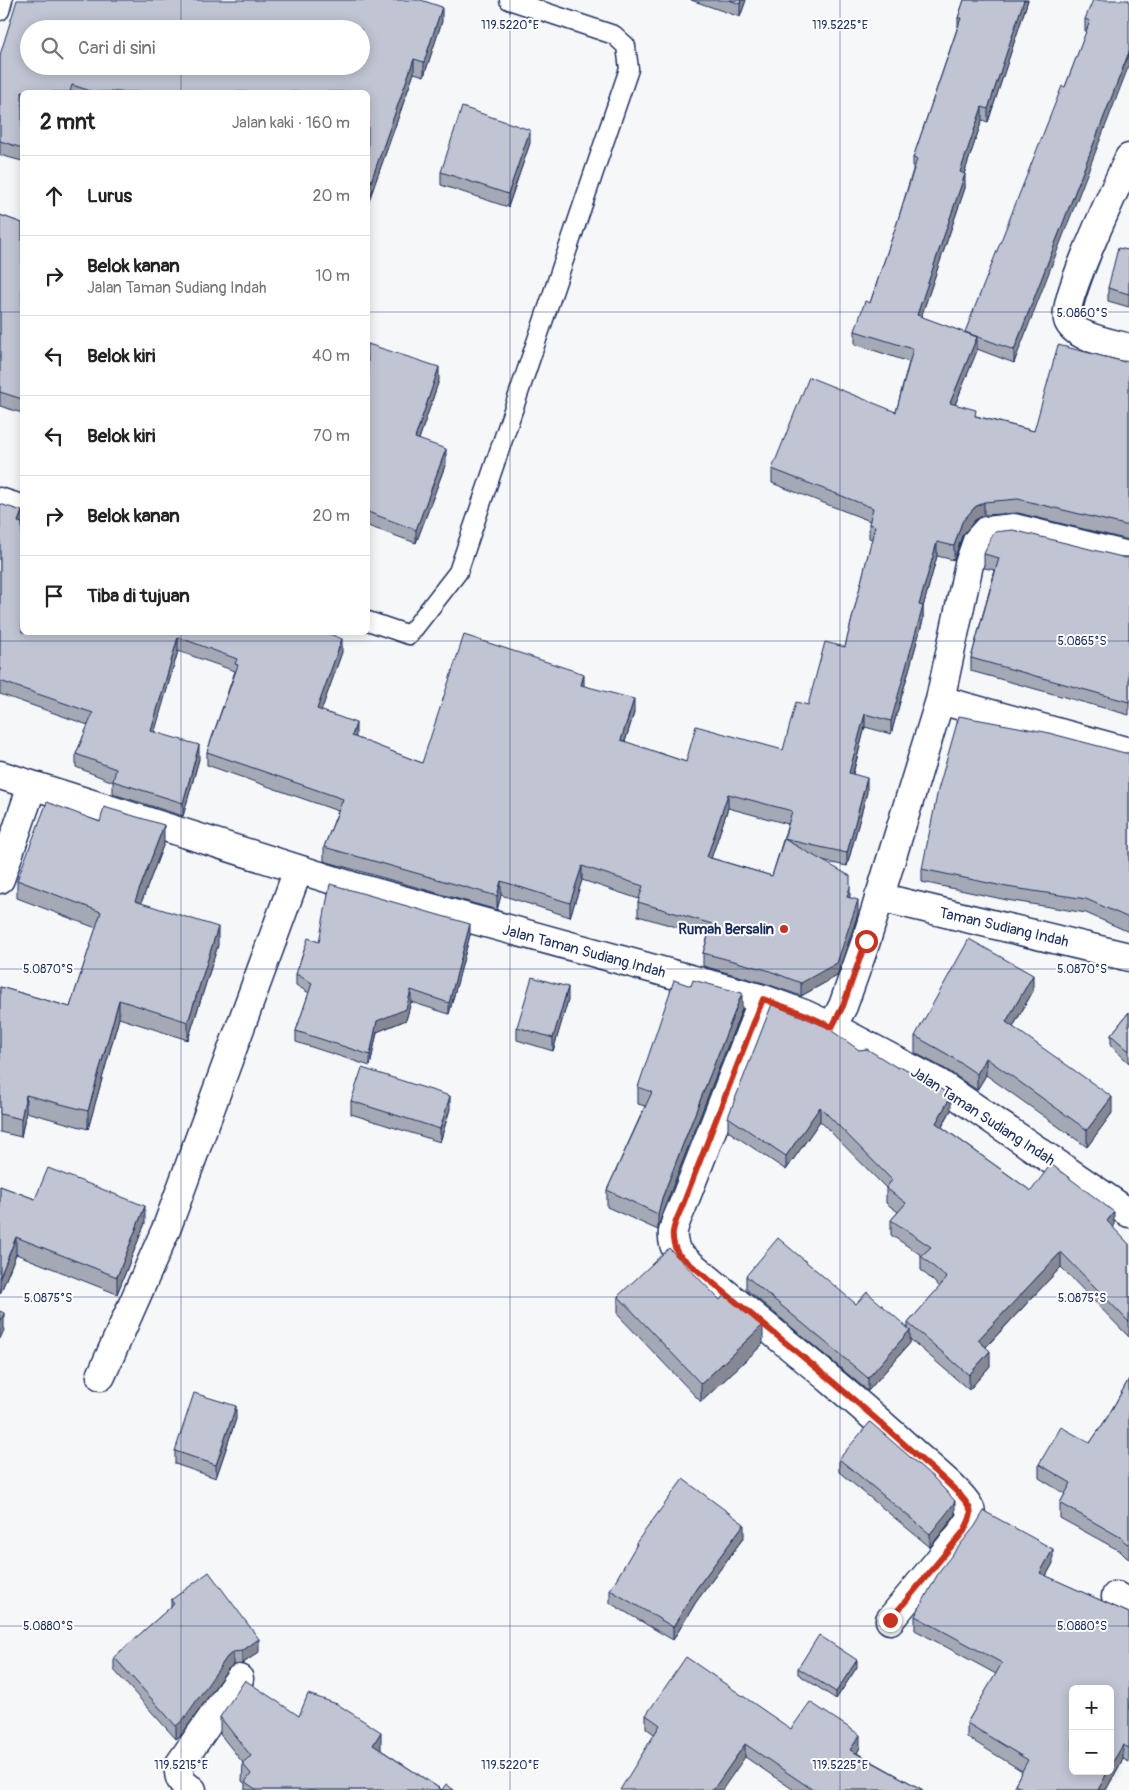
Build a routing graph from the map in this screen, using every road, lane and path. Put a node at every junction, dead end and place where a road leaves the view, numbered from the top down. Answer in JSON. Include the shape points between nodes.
{"nodes":[{"id":1,"x":3,"y":0,"type":"edge"},
{"id":2,"x":509,"y":0,"type":"edge"},
{"id":3,"x":0,"y":11,"type":"edge"},
{"id":4,"x":1129,"y":158,"type":"edge"},
{"id":5,"x":1129,"y":348,"type":"edge"},
{"id":6,"x":0,"y":497,"type":"edge"},
{"id":7,"x":20,"y":503,"type":"edge"},
{"id":8,"x":1129,"y":556,"type":"edge"},
{"id":9,"x":370,"y":622,"type":"edge"},
{"id":10,"x":940,"y":700,"type":"junction"},
{"id":11,"x":1129,"y":752,"type":"edge"},
{"id":12,"x":0,"y":775,"type":"edge"},
{"id":13,"x":32,"y":786,"type":"junction"},
{"id":14,"x":298,"y":870,"type":"junction"},
{"id":15,"x":0,"y":879,"type":"edge"},
{"id":16,"x":878,"y":897,"type":"junction"},
{"id":17,"x":1129,"y":957,"type":"edge"},
{"id":18,"x":763,"y":999,"type":"junction"},
{"id":19,"x":832,"y":1027,"type":"junction"},
{"id":20,"x":1129,"y":1213,"type":"edge"},
{"id":21,"x":101,"y":1376,"type":"dead end"},
{"id":22,"x":890,"y":1620,"type":"dead end"},
{"id":23,"x":239,"y":1679,"type":"dead end"},
{"id":24,"x":192,"y":1790,"type":"edge"}],
"edges":[{"from":1,"to":3,"type":"lane"},
{"from":2,"to":9,"type":"lane","via":[[614,35],[626,46],[629,68],[458,572],[409,635]]},
{"from":4,"to":5,"type":"street","via":[[1074,283],[1068,306],[1068,319],[1076,331]]},
{"from":6,"to":7,"type":"lane"},
{"from":8,"to":10,"type":"street","via":[[1014,528],[986,531],[977,541],[969,564]]},
{"from":10,"to":11,"type":"street"},
{"from":10,"to":16,"type":"street"},
{"from":12,"to":13,"type":"street","name":"Jalan Taman Sudiang Indah"},
{"from":13,"to":14,"type":"street","name":"Jalan Taman Sudiang Indah"},
{"from":13,"to":15,"type":"street"},
{"from":14,"to":18,"type":"street","name":"Jalan Taman Sudiang Indah"},
{"from":14,"to":21,"type":"street","via":[[167,1227]]},
{"from":16,"to":17,"type":"street","name":"Taman Sudiang Indah"},
{"from":16,"to":19,"type":"street","via":[[866,941],[843,1006]]},
{"from":18,"to":19,"type":"street","name":"Jalan Taman Sudiang Indah"},
{"from":18,"to":22,"type":"street","via":[[674,1224],[673,1245],[678,1254],[872,1415],[970,1507],[970,1518],[964,1531]]},
{"from":19,"to":20,"type":"street","name":"Jalan Taman Sudiang Indah","via":[[940,1084]]},
{"from":23,"to":24,"type":"street","via":[[178,1765],[181,1783]]}]}
